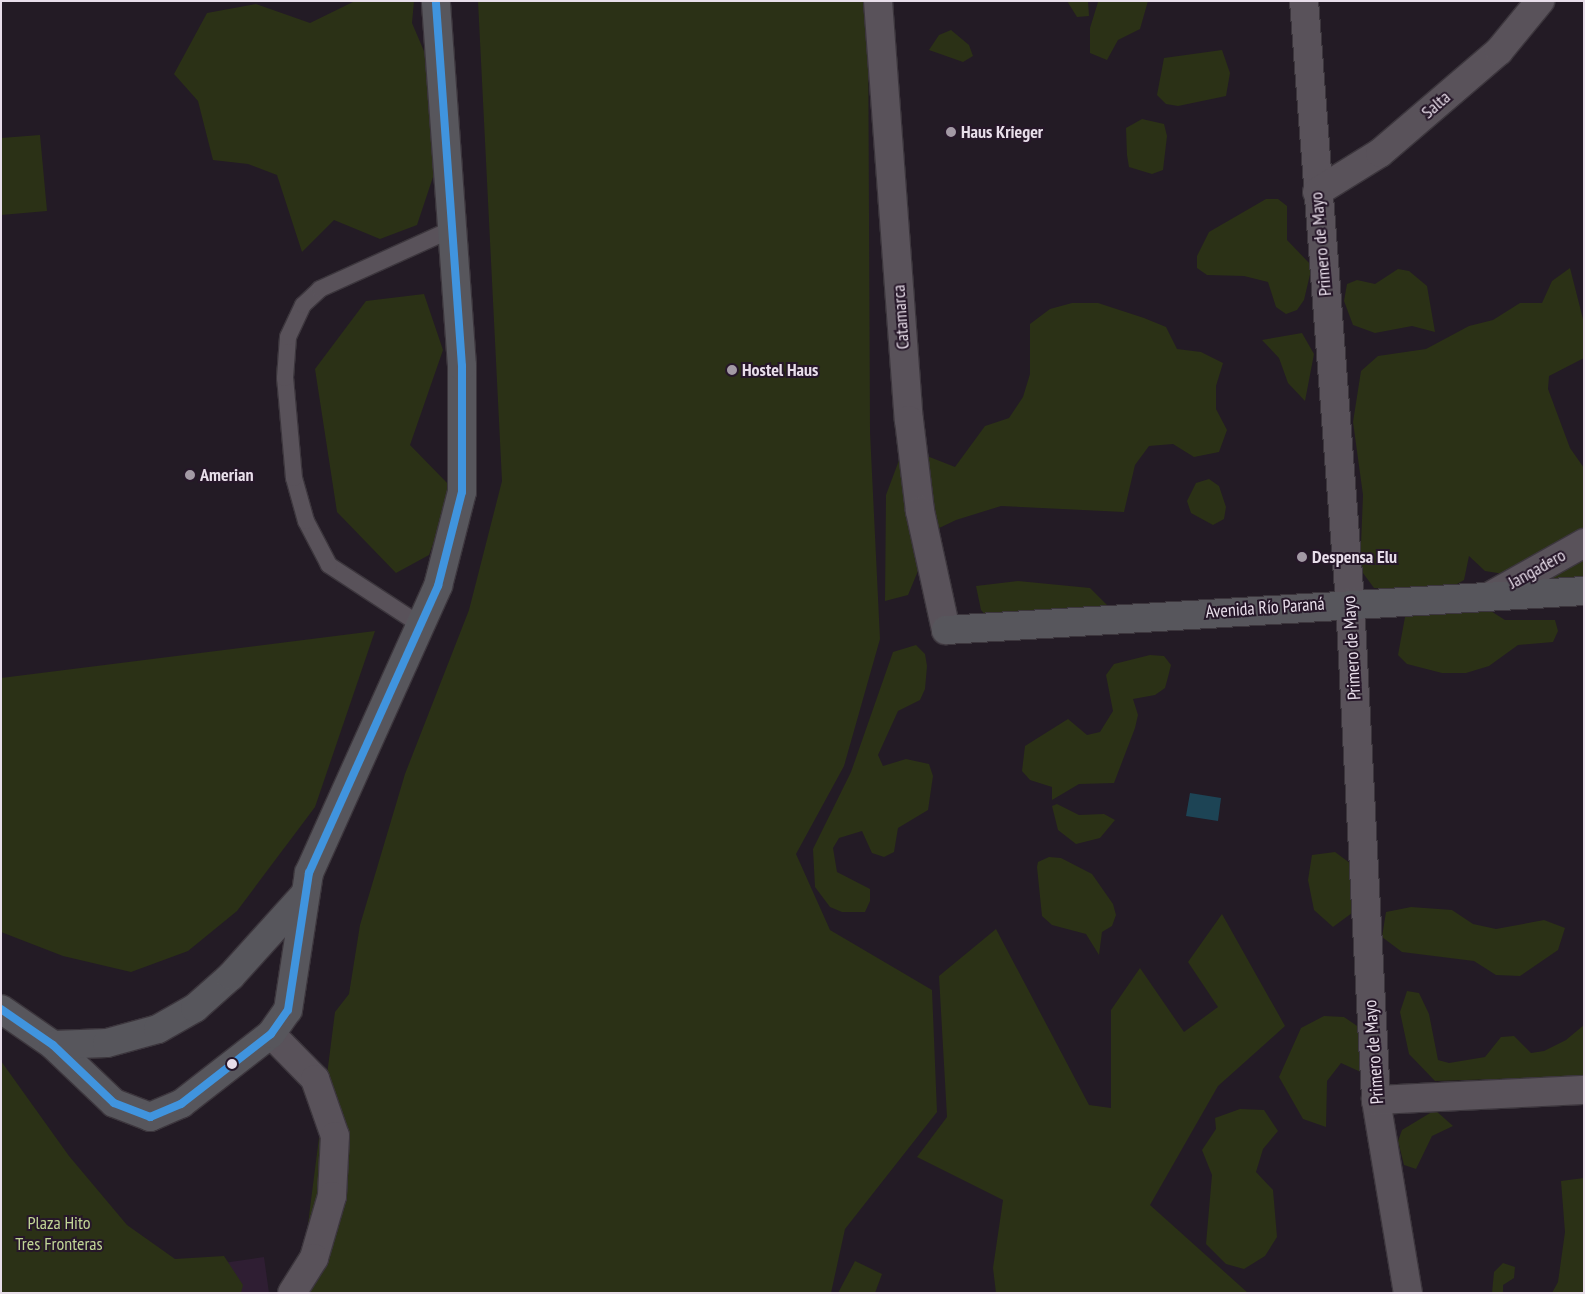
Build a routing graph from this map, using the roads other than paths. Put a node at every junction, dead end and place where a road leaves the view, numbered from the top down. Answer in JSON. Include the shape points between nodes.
{"nodes":[{"id":1,"x":436,"y":1,"type":"edge"},
{"id":2,"x":878,"y":1,"type":"edge"},
{"id":3,"x":1304,"y":1,"type":"edge"},
{"id":4,"x":1540,"y":1,"type":"edge"},
{"id":5,"x":1317,"y":192,"type":"junction"},
{"id":6,"x":450,"y":230,"type":"junction"},
{"id":7,"x":1584,"y":543,"type":"edge"},
{"id":8,"x":1584,"y":591,"type":"edge"},
{"id":9,"x":1490,"y":596,"type":"junction"},
{"id":10,"x":1350,"y":602,"type":"junction"},
{"id":11,"x":419,"y":624,"type":"junction"},
{"id":12,"x":946,"y":630,"type":"joint"},
{"id":13,"x":305,"y":894,"type":"junction"},
{"id":14,"x":1,"y":1009,"type":"edge"},
{"id":15,"x":270,"y":1034,"type":"junction"},
{"id":16,"x":53,"y":1046,"type":"junction"},
{"id":17,"x":1584,"y":1090,"type":"edge"},
{"id":18,"x":1376,"y":1100,"type":"junction"},
{"id":19,"x":292,"y":1293,"type":"edge"},
{"id":20,"x":1408,"y":1293,"type":"edge"}],
"edges":[{"from":1,"to":6,"type":"main road"},
{"from":2,"to":12,"type":"street","name":"Catamarca","via":[[909,420],[920,510]]},
{"from":3,"to":5,"type":"street","name":"Primero de Mayo"},
{"from":4,"to":5,"type":"street","name":"Salta","via":[[1500,51],[1388,147]]},
{"from":5,"to":10,"type":"street","name":"Primero de Mayo"},
{"from":6,"to":11,"type":"main road","via":[[462,366],[462,492],[438,586]]},
{"from":6,"to":11,"type":"lane","via":[[320,289],[302,305],[288,336],[285,370],[294,478],[306,521],[329,565]]},
{"from":7,"to":9,"type":"street","name":"Jangadero"},
{"from":8,"to":9,"type":"main road","name":"Avenida Río Paraná"},
{"from":9,"to":10,"type":"main road","name":"Avenida Río Paraná"},
{"from":10,"to":12,"type":"main road","name":"Avenida Río Paraná"},
{"from":10,"to":18,"type":"street","name":"Primero de Mayo"},
{"from":11,"to":13,"type":"main road","via":[[309,873]]},
{"from":13,"to":15,"type":"main road","via":[[288,1010]]},
{"from":13,"to":16,"type":"main road","via":[[231,976],[195,1008],[158,1029],[107,1043]]},
{"from":14,"to":16,"type":"main road"},
{"from":15,"to":16,"type":"main road","via":[[181,1104],[150,1117],[114,1103]]},
{"from":15,"to":19,"type":"street","via":[[314,1078],[336,1136],[332,1196],[314,1258]]},
{"from":17,"to":18,"type":"street"},
{"from":18,"to":20,"type":"street","name":"Primero de Mayo"}]}
